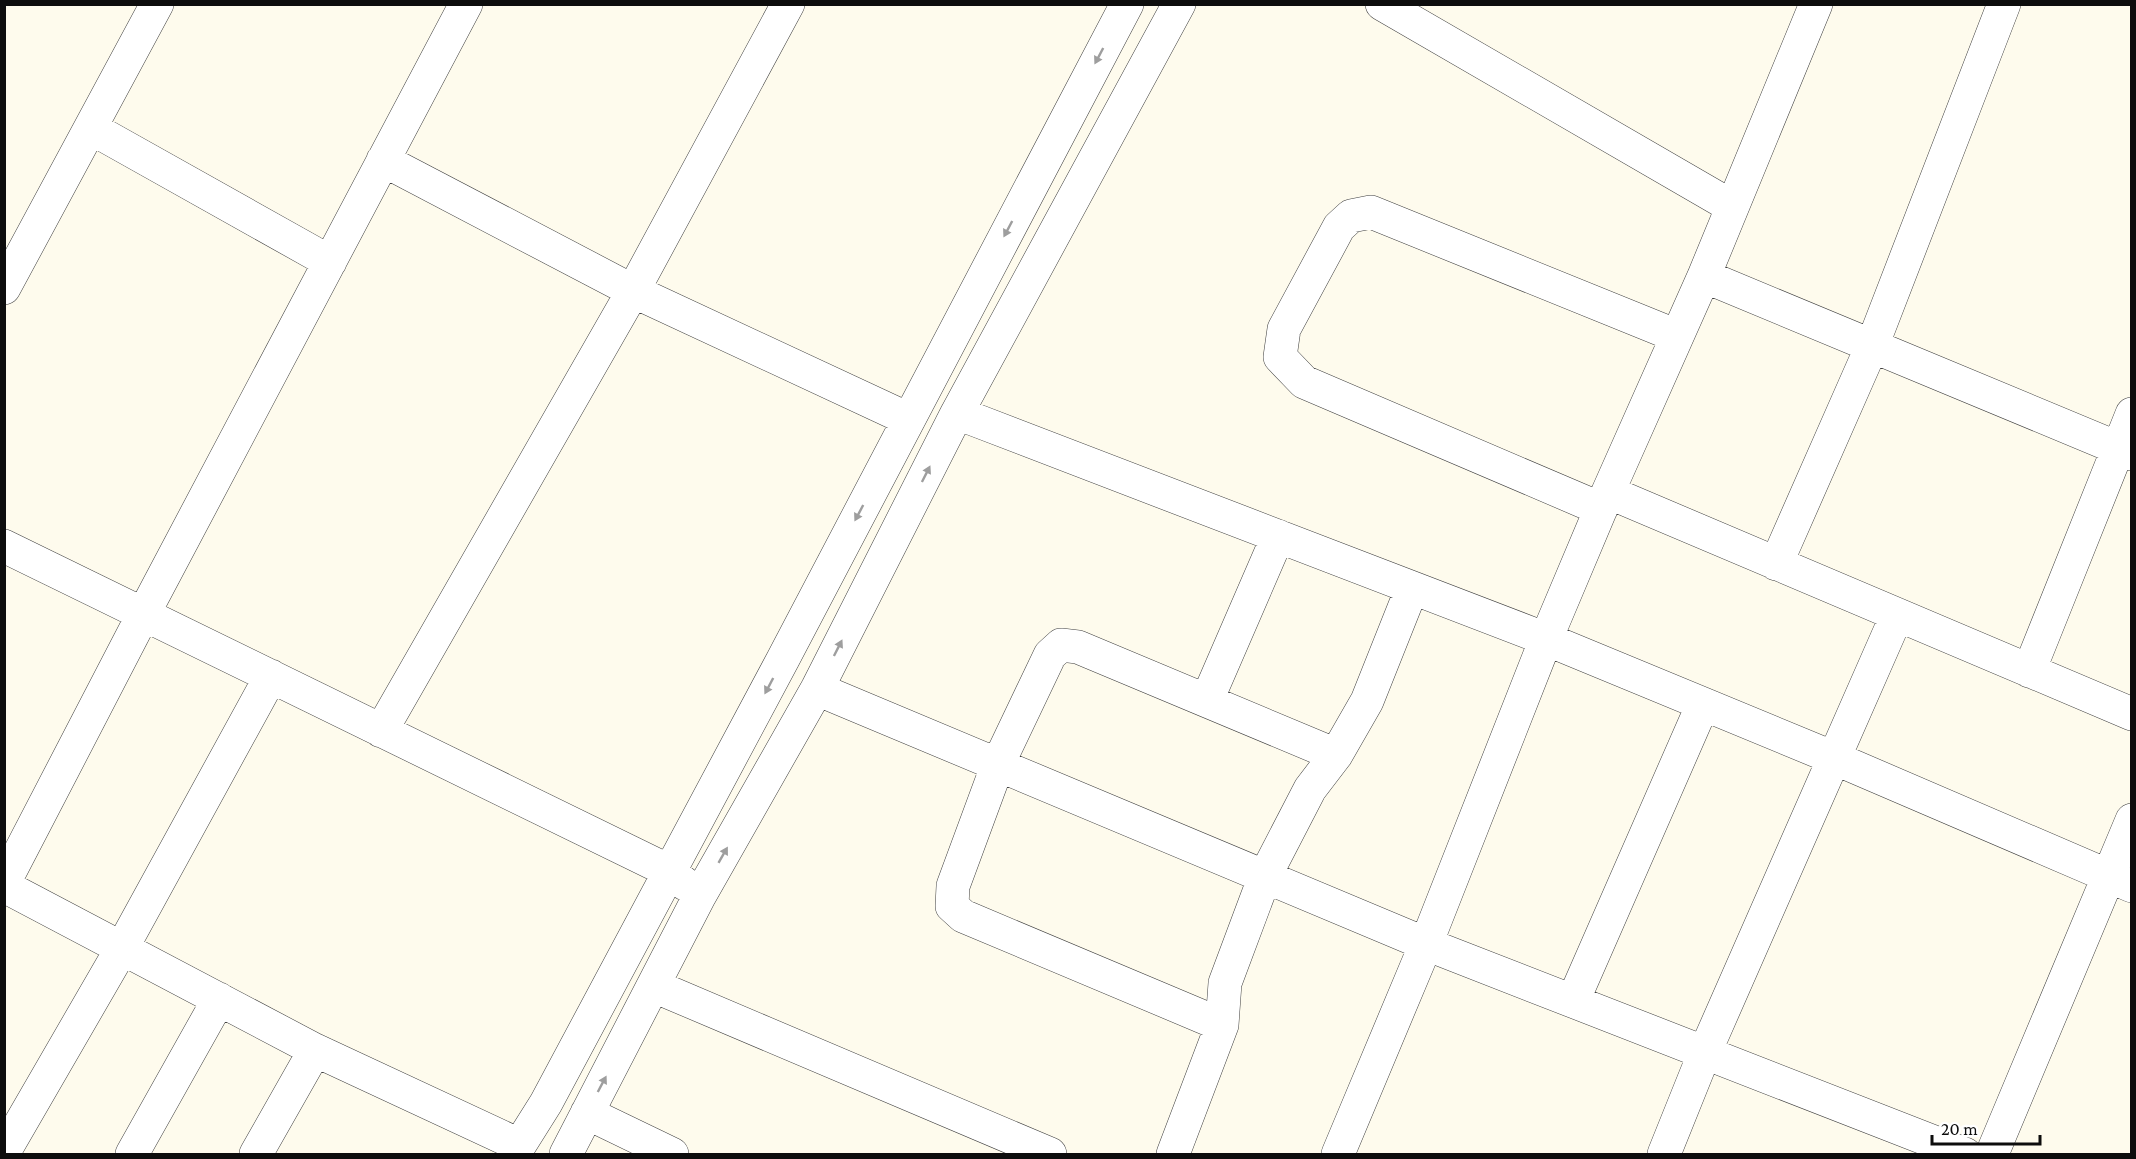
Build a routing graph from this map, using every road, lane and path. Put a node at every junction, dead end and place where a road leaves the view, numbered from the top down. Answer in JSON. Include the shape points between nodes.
{"nodes":[{"id":1,"x":157,"y":4,"type":"edge"},
{"id":2,"x":466,"y":4,"type":"edge"},
{"id":3,"x":788,"y":4,"type":"edge"},
{"id":4,"x":1127,"y":4,"type":"edge"},
{"id":5,"x":1179,"y":4,"type":"edge"},
{"id":6,"x":1382,"y":4,"type":"edge"},
{"id":7,"x":1816,"y":4,"type":"edge"},
{"id":8,"x":2004,"y":4,"type":"edge"},
{"id":9,"x":91,"y":128,"type":"junction"},
{"id":10,"x":383,"y":160,"type":"junction"},
{"id":11,"x":1731,"y":206,"type":"junction"},
{"id":12,"x":330,"y":262,"type":"junction"},
{"id":13,"x":1704,"y":276,"type":"junction"},
{"id":14,"x":4,"y":288,"type":"edge"},
{"id":15,"x":633,"y":291,"type":"junction"},
{"id":16,"x":1677,"y":336,"type":"junction"},
{"id":17,"x":1872,"y":346,"type":"junction"},
{"id":18,"x":957,"y":413,"type":"junction"},
{"id":19,"x":2132,"y":414,"type":"edge"},
{"id":20,"x":908,"y":419,"type":"junction"},
{"id":21,"x":2124,"y":451,"type":"edge"},
{"id":22,"x":1604,"y":500,"type":"junction"},
{"id":23,"x":1278,"y":536,"type":"junction"},
{"id":24,"x":4,"y":546,"type":"edge"},
{"id":25,"x":1776,"y":564,"type":"junction"},
{"id":26,"x":1412,"y":588,"type":"junction"},
{"id":27,"x":144,"y":613,"type":"junction"},
{"id":28,"x":1897,"y":615,"type":"junction"},
{"id":29,"x":1546,"y":639,"type":"junction"},
{"id":30,"x":2030,"y":670,"type":"junction"},
{"id":31,"x":271,"y":676,"type":"junction"},
{"id":32,"x":817,"y":689,"type":"junction"},
{"id":33,"x":1207,"y":700,"type":"junction"},
{"id":34,"x":1703,"y":704,"type":"junction"},
{"id":35,"x":2132,"y":714,"type":"edge"},
{"id":36,"x":381,"y":731,"type":"junction"},
{"id":37,"x":1336,"y":755,"type":"junction"},
{"id":38,"x":1834,"y":758,"type":"junction"},
{"id":39,"x":998,"y":764,"type":"junction"},
{"id":40,"x":2132,"y":820,"type":"edge"},
{"id":41,"x":669,"y":871,"type":"junction"},
{"id":42,"x":1265,"y":876,"type":"junction"},
{"id":43,"x":2120,"y":881,"type":"edge"},
{"id":44,"x":4,"y":885,"type":"edge"},
{"id":45,"x":700,"y":895,"type":"junction"},
{"id":46,"x":1426,"y":944,"type":"junction"},
{"id":47,"x":122,"y":948,"type":"junction"},
{"id":48,"x":654,"y":987,"type":"junction"},
{"id":49,"x":219,"y":999,"type":"junction"},
{"id":50,"x":1573,"y":1001,"type":"junction"},
{"id":51,"x":1222,"y":1025,"type":"junction"},
{"id":52,"x":315,"y":1050,"type":"junction"},
{"id":53,"x":1705,"y":1052,"type":"junction"},
{"id":54,"x":587,"y":1113,"type":"junction"},
{"id":55,"x":517,"y":1150,"type":"edge"},
{"id":56,"x":4,"y":1152,"type":"edge"},
{"id":57,"x":132,"y":1155,"type":"edge"},
{"id":58,"x":256,"y":1155,"type":"edge"},
{"id":59,"x":566,"y":1155,"type":"edge"},
{"id":60,"x":672,"y":1155,"type":"edge"},
{"id":61,"x":1050,"y":1155,"type":"edge"},
{"id":62,"x":1173,"y":1155,"type":"edge"},
{"id":63,"x":1338,"y":1155,"type":"edge"},
{"id":64,"x":1664,"y":1155,"type":"edge"},
{"id":65,"x":1965,"y":1155,"type":"edge"},
{"id":66,"x":1992,"y":1155,"type":"edge"}],
"edges":[{"from":1,"to":9,"type":"street"},
{"from":2,"to":10,"type":"street"},
{"from":3,"to":15,"type":"street"},
{"from":4,"to":20,"type":"street","one_way":true},
{"from":5,"to":18,"type":"street"},
{"from":6,"to":11,"type":"street"},
{"from":7,"to":11,"type":"street"},
{"from":8,"to":17,"type":"street"},
{"from":9,"to":12,"type":"street"},
{"from":9,"to":14,"type":"street"},
{"from":10,"to":12,"type":"street"},
{"from":10,"to":15,"type":"street"},
{"from":11,"to":13,"type":"street"},
{"from":12,"to":27,"type":"street"},
{"from":13,"to":16,"type":"street"},
{"from":13,"to":17,"type":"street"},
{"from":15,"to":20,"type":"street"},
{"from":15,"to":36,"type":"street"},
{"from":16,"to":22,"type":"street"},
{"from":16,"to":22,"type":"street","via":[[1371,212],[1351,216],[1339,227],[1284,329],[1280,357],[1304,382]]},
{"from":17,"to":21,"type":"street"},
{"from":17,"to":25,"type":"street"},
{"from":18,"to":23,"type":"street"},
{"from":32,"to":18,"type":"street","one_way":true},
{"from":19,"to":21,"type":"street"},
{"from":20,"to":41,"type":"street","one_way":true},
{"from":21,"to":30,"type":"street"},
{"from":22,"to":25,"type":"street"},
{"from":22,"to":29,"type":"street"},
{"from":23,"to":26,"type":"street"},
{"from":23,"to":33,"type":"street"},
{"from":24,"to":27,"type":"street"},
{"from":25,"to":28,"type":"street"},
{"from":26,"to":29,"type":"street"},
{"from":26,"to":37,"type":"street","via":[[1367,701]]},
{"from":27,"to":31,"type":"street"},
{"from":27,"to":44,"type":"street"},
{"from":28,"to":30,"type":"street"},
{"from":28,"to":38,"type":"street"},
{"from":29,"to":34,"type":"street"},
{"from":29,"to":46,"type":"street"},
{"from":30,"to":35,"type":"street"},
{"from":31,"to":36,"type":"street"},
{"from":31,"to":47,"type":"street"},
{"from":32,"to":39,"type":"street"},
{"from":45,"to":32,"type":"street","one_way":true},
{"from":33,"to":37,"type":"street"},
{"from":33,"to":39,"type":"street","via":[[1078,647],[1061,645],[1050,655]]},
{"from":34,"to":38,"type":"street"},
{"from":34,"to":50,"type":"street"},
{"from":36,"to":41,"type":"street"},
{"from":37,"to":42,"type":"street","via":[[1310,789]]},
{"from":38,"to":43,"type":"street"},
{"from":38,"to":53,"type":"street"},
{"from":39,"to":42,"type":"street"},
{"from":39,"to":51,"type":"street","via":[[953,886],[952,906],[963,916]]},
{"from":40,"to":43,"type":"street"},
{"from":41,"to":45,"type":"street"},
{"from":41,"to":55,"type":"street"},
{"from":42,"to":46,"type":"street"},
{"from":42,"to":51,"type":"street","via":[[1225,983]]},
{"from":43,"to":66,"type":"street"},
{"from":44,"to":47,"type":"street"},
{"from":45,"to":48,"type":"street"},
{"from":46,"to":50,"type":"street"},
{"from":46,"to":63,"type":"street"},
{"from":47,"to":49,"type":"street"},
{"from":47,"to":56,"type":"street"},
{"from":54,"to":48,"type":"street","one_way":true},
{"from":48,"to":61,"type":"street"},
{"from":49,"to":52,"type":"street"},
{"from":49,"to":57,"type":"street"},
{"from":50,"to":53,"type":"street"},
{"from":51,"to":62,"type":"street"},
{"from":52,"to":55,"type":"street"},
{"from":52,"to":58,"type":"street"},
{"from":53,"to":64,"type":"street"},
{"from":53,"to":65,"type":"street"},
{"from":54,"to":59,"type":"street"},
{"from":54,"to":60,"type":"street"}]}
